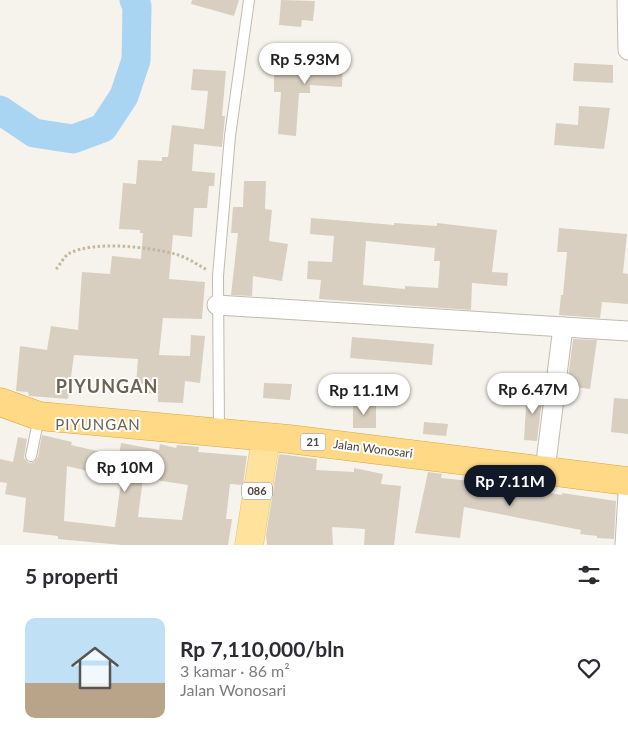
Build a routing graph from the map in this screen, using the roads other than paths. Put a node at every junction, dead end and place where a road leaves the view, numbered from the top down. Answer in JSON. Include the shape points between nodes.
{"nodes":[{"id":1,"x":249,"y":0,"type":"edge"},
{"id":2,"x":626,"y":0,"type":"edge"},
{"id":3,"x":628,"y":50,"type":"edge"},
{"id":4,"x":217,"y":305,"type":"junction"},
{"id":5,"x":563,"y":327,"type":"junction"},
{"id":6,"x":628,"y":331,"type":"edge"},
{"id":7,"x":0,"y":402,"type":"edge"},
{"id":8,"x":39,"y":416,"type":"junction"},
{"id":9,"x":219,"y":434,"type":"junction"},
{"id":10,"x":266,"y":438,"type":"junction"},
{"id":11,"x":31,"y":456,"type":"dead end"},
{"id":12,"x":545,"y":470,"type":"junction"},
{"id":13,"x":628,"y":480,"type":"edge"},
{"id":14,"x":628,"y":494,"type":"edge"},
{"id":15,"x":249,"y":545,"type":"edge"},
{"id":16,"x":625,"y":545,"type":"edge"}],
"edges":[{"from":1,"to":4,"type":"lane","via":[[230,136]]},
{"from":2,"to":3,"type":"street"},
{"from":4,"to":5,"type":"street"},
{"from":4,"to":9,"type":"lane"},
{"from":5,"to":6,"type":"street"},
{"from":5,"to":12,"type":"street"},
{"from":7,"to":8,"type":"highway","name":"Jalan Wonosari","number":"21"},
{"from":8,"to":9,"type":"highway","name":"Jalan Wonosari","number":"21"},
{"from":8,"to":11,"type":"lane"},
{"from":9,"to":10,"type":"highway","name":"Jalan Wonosari","number":"21"},
{"from":10,"to":12,"type":"highway","name":"Jalan Wonosari","number":"21"},
{"from":10,"to":15,"type":"main road","number":"086"},
{"from":12,"to":13,"type":"highway","name":"Jalan Wonosari","number":"21"},
{"from":14,"to":16,"type":"street"}]}
